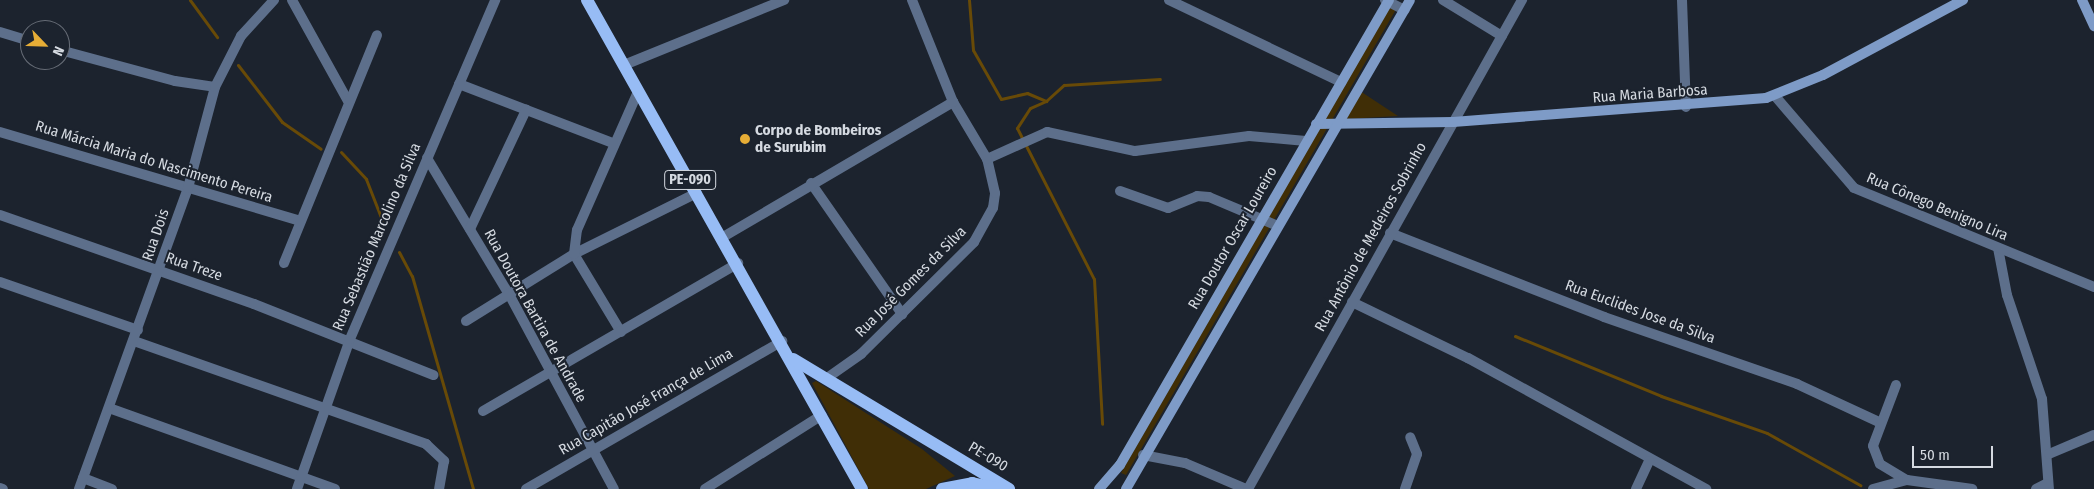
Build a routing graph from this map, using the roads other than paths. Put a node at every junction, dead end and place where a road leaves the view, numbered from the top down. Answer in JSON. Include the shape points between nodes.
{"nodes":[{"id":1,"x":274,"y":0,"type":"edge"},
{"id":2,"x":292,"y":0,"type":"edge"},
{"id":3,"x":495,"y":0,"type":"edge"},
{"id":4,"x":587,"y":0,"type":"edge"},
{"id":5,"x":784,"y":0,"type":"edge"},
{"id":6,"x":912,"y":0,"type":"edge"},
{"id":7,"x":1169,"y":0,"type":"edge"},
{"id":8,"x":1387,"y":0,"type":"edge"},
{"id":9,"x":1410,"y":0,"type":"edge"},
{"id":10,"x":1442,"y":0,"type":"edge"},
{"id":11,"x":1522,"y":0,"type":"edge"},
{"id":12,"x":1682,"y":0,"type":"edge"},
{"id":13,"x":1963,"y":0,"type":"edge"},
{"id":14,"x":2082,"y":0,"type":"edge"},
{"id":15,"x":1405,"y":10,"type":"junction"},
{"id":16,"x":2094,"y":26,"type":"edge"},
{"id":17,"x":0,"y":32,"type":"edge"},
{"id":18,"x":377,"y":35,"type":"dead end"},
{"id":19,"x":1502,"y":36,"type":"junction"},
{"id":20,"x":20,"y":38,"type":"edge"},
{"id":21,"x":70,"y":53,"type":"edge"},
{"id":22,"x":624,"y":65,"type":"junction"},
{"id":23,"x":1341,"y":82,"type":"junction"},
{"id":24,"x":459,"y":84,"type":"junction"},
{"id":25,"x":215,"y":87,"type":"junction"},
{"id":26,"x":638,"y":92,"type":"junction"},
{"id":27,"x":1775,"y":96,"type":"junction"},
{"id":28,"x":348,"y":101,"type":"junction"},
{"id":29,"x":953,"y":102,"type":"junction"},
{"id":30,"x":1686,"y":107,"type":"junction"},
{"id":31,"x":526,"y":110,"type":"junction"},
{"id":32,"x":1453,"y":122,"type":"junction"},
{"id":33,"x":1316,"y":124,"type":"junction"},
{"id":34,"x":1334,"y":126,"type":"junction"},
{"id":35,"x":0,"y":132,"type":"edge"},
{"id":36,"x":1306,"y":141,"type":"junction"},
{"id":37,"x":613,"y":142,"type":"junction"},
{"id":38,"x":427,"y":158,"type":"junction"},
{"id":39,"x":988,"y":159,"type":"junction"},
{"id":40,"x":811,"y":183,"type":"junction"},
{"id":41,"x":188,"y":188,"type":"junction"},
{"id":42,"x":1120,"y":192,"type":"dead end"},
{"id":43,"x":697,"y":193,"type":"junction"},
{"id":44,"x":0,"y":215,"type":"edge"},
{"id":45,"x":1260,"y":220,"type":"junction"},
{"id":46,"x":300,"y":221,"type":"junction"},
{"id":47,"x":1278,"y":226,"type":"junction"},
{"id":48,"x":470,"y":229,"type":"junction"},
{"id":49,"x":1390,"y":233,"type":"junction"},
{"id":50,"x":723,"y":237,"type":"junction"},
{"id":51,"x":1998,"y":248,"type":"junction"},
{"id":52,"x":574,"y":254,"type":"junction"},
{"id":53,"x":284,"y":263,"type":"dead end"},
{"id":54,"x":738,"y":264,"type":"junction"},
{"id":55,"x":159,"y":271,"type":"junction"},
{"id":56,"x":0,"y":282,"type":"edge"},
{"id":57,"x":2094,"y":287,"type":"edge"},
{"id":58,"x":510,"y":296,"type":"junction"},
{"id":59,"x":1352,"y":302,"type":"junction"},
{"id":60,"x":902,"y":314,"type":"junction"},
{"id":61,"x":466,"y":321,"type":"dead end"},
{"id":62,"x":138,"y":330,"type":"junction"},
{"id":63,"x":621,"y":332,"type":"junction"},
{"id":64,"x":350,"y":339,"type":"junction"},
{"id":65,"x":134,"y":340,"type":"junction"},
{"id":66,"x":782,"y":341,"type":"junction"},
{"id":67,"x":793,"y":359,"type":"junction"},
{"id":68,"x":433,"y":375,"type":"dead end"},
{"id":69,"x":550,"y":375,"type":"junction"},
{"id":70,"x":827,"y":378,"type":"junction"},
{"id":71,"x":1896,"y":386,"type":"dead end"},
{"id":72,"x":110,"y":408,"type":"junction"},
{"id":73,"x":325,"y":408,"type":"junction"},
{"id":74,"x":483,"y":412,"type":"dead end"},
{"id":75,"x":822,"y":415,"type":"junction"},
{"id":76,"x":1879,"y":422,"type":"junction"},
{"id":77,"x":2094,"y":434,"type":"edge"},
{"id":78,"x":1410,"y":438,"type":"dead end"},
{"id":79,"x":592,"y":451,"type":"junction"},
{"id":80,"x":1143,"y":454,"type":"junction"},
{"id":81,"x":2049,"y":454,"type":"junction"},
{"id":82,"x":1649,"y":461,"type":"junction"},
{"id":83,"x":302,"y":476,"type":"junction"},
{"id":84,"x":83,"y":478,"type":"junction"},
{"id":85,"x":1907,"y":480,"type":"junction"},
{"id":86,"x":2048,"y":487,"type":"edge"},
{"id":87,"x":79,"y":489,"type":"edge"},
{"id":88,"x":112,"y":489,"type":"edge"},
{"id":89,"x":297,"y":489,"type":"edge"},
{"id":90,"x":335,"y":489,"type":"edge"},
{"id":91,"x":439,"y":489,"type":"edge"},
{"id":92,"x":526,"y":489,"type":"edge"},
{"id":93,"x":614,"y":489,"type":"edge"},
{"id":94,"x":705,"y":489,"type":"edge"},
{"id":95,"x":861,"y":489,"type":"edge"},
{"id":96,"x":942,"y":489,"type":"edge"},
{"id":97,"x":1000,"y":489,"type":"edge"},
{"id":98,"x":1009,"y":489,"type":"edge"},
{"id":99,"x":1099,"y":489,"type":"edge"},
{"id":100,"x":1126,"y":489,"type":"edge"},
{"id":101,"x":1247,"y":489,"type":"edge"},
{"id":102,"x":1405,"y":489,"type":"edge"},
{"id":103,"x":1636,"y":489,"type":"edge"},
{"id":104,"x":1706,"y":489,"type":"edge"},
{"id":105,"x":1873,"y":489,"type":"edge"},
{"id":106,"x":1972,"y":489,"type":"edge"},
{"id":107,"x":2036,"y":489,"type":"edge"}],
"edges":[{"from":1,"to":25,"type":"street","name":"Rua Dois","via":[[241,36]]},
{"from":2,"to":28,"type":"street"},
{"from":3,"to":24,"type":"street","name":"Rua Sebastião Marcolino da Silva"},
{"from":4,"to":22,"type":"main road","number":"PE-090"},
{"from":5,"to":22,"type":"street"},
{"from":6,"to":29,"type":"street","name":"Rua José Gomes da Silva"},
{"from":7,"to":23,"type":"street"},
{"from":8,"to":15,"type":"street"},
{"from":8,"to":23,"type":"main road","name":"Rua Doutor Oscar Loureiro"},
{"from":9,"to":15,"type":"main road"},
{"from":10,"to":19,"type":"street"},
{"from":11,"to":19,"type":"street","name":"Rua Antônio de Medeiros Sobrinho"},
{"from":12,"to":30,"type":"street"},
{"from":13,"to":27,"type":"main road","name":"Rua Maria Barbosa"},
{"from":14,"to":16,"type":"main road"},
{"from":15,"to":34,"type":"main road"},
{"from":17,"to":20,"type":"street"},
{"from":18,"to":28,"type":"street"},
{"from":19,"to":32,"type":"street","name":"Rua Antônio de Medeiros Sobrinho"},
{"from":21,"to":25,"type":"street","via":[[175,81]]},
{"from":22,"to":26,"type":"main road","number":"PE-090"},
{"from":23,"to":33,"type":"main road","name":"Rua Doutor Oscar Loureiro"},
{"from":24,"to":31,"type":"street"},
{"from":24,"to":38,"type":"street","name":"Rua Sebastião Marcolino da Silva"},
{"from":25,"to":41,"type":"street","name":"Rua Dois"},
{"from":26,"to":37,"type":"street"},
{"from":26,"to":43,"type":"main road","number":"PE-090"},
{"from":27,"to":30,"type":"main road","name":"Rua Maria Barbosa"},
{"from":27,"to":51,"type":"street","name":"Rua Cônego Benigno Lira","via":[[1854,188]]},
{"from":28,"to":46,"type":"street"},
{"from":29,"to":39,"type":"street","name":"Rua José Gomes da Silva"},
{"from":29,"to":40,"type":"street"},
{"from":30,"to":32,"type":"main road","name":"Rua Maria Barbosa"},
{"from":31,"to":37,"type":"street"},
{"from":31,"to":48,"type":"street"},
{"from":32,"to":34,"type":"main road","name":"Rua Maria Barbosa"},
{"from":32,"to":49,"type":"street","name":"Rua Antônio de Medeiros Sobrinho"},
{"from":33,"to":34,"type":"main road","name":"Rua Maria Barbosa"},
{"from":33,"to":36,"type":"main road","name":"Rua Doutor Oscar Loureiro"},
{"from":34,"to":47,"type":"main road"},
{"from":35,"to":41,"type":"street","name":"Rua Márcia Maria do Nascimento Pereira"},
{"from":36,"to":39,"type":"street","via":[[1249,136],[1135,151],[1046,132]]},
{"from":36,"to":45,"type":"main road","name":"Rua Doutor Oscar Loureiro"},
{"from":37,"to":52,"type":"street","via":[[577,230]]},
{"from":38,"to":48,"type":"street","name":"Rua Doutora Bartira de Andrade"},
{"from":38,"to":64,"type":"street","name":"Rua Sebastião Marcolino da Silva"},
{"from":39,"to":60,"type":"street","name":"Rua José Gomes da Silva","via":[[995,193],[988,222]]},
{"from":40,"to":50,"type":"street"},
{"from":40,"to":60,"type":"street"},
{"from":41,"to":46,"type":"street","name":"Rua Márcia Maria do Nascimento Pereira"},
{"from":41,"to":55,"type":"street","name":"Rua Dois"},
{"from":42,"to":45,"type":"street","via":[[1168,208],[1197,196],[1209,197]]},
{"from":43,"to":50,"type":"main road","number":"PE-090"},
{"from":43,"to":52,"type":"street"},
{"from":44,"to":55,"type":"street","name":"Rua Treze"},
{"from":45,"to":47,"type":"street"},
{"from":45,"to":99,"type":"main road","name":"Rua Doutor Oscar Loureiro","via":[[1120,465]]},
{"from":46,"to":53,"type":"street"},
{"from":47,"to":80,"type":"main road"},
{"from":48,"to":58,"type":"street","name":"Rua Doutora Bartira de Andrade"},
{"from":49,"to":59,"type":"street","name":"Rua Antônio de Medeiros Sobrinho"},
{"from":49,"to":76,"type":"street","name":"Rua Euclides Jose da Silva","via":[[1604,317],[1797,384]]},
{"from":50,"to":54,"type":"main road","number":"PE-090"},
{"from":51,"to":57,"type":"street","name":"Rua Cônego Benigno Lira"},
{"from":51,"to":81,"type":"street","via":[[2007,295],[2042,399]]},
{"from":52,"to":58,"type":"street"},
{"from":52,"to":63,"type":"street"},
{"from":54,"to":63,"type":"street"},
{"from":54,"to":66,"type":"main road","number":"PE-090"},
{"from":55,"to":62,"type":"street","name":"Rua Dois"},
{"from":55,"to":64,"type":"street","name":"Rua Treze"},
{"from":56,"to":62,"type":"street"},
{"from":58,"to":61,"type":"street"},
{"from":58,"to":69,"type":"street","name":"Rua Doutora Bartira de Andrade"},
{"from":59,"to":82,"type":"street","via":[[1468,358]]},
{"from":59,"to":101,"type":"street","name":"Rua Antônio de Medeiros Sobrinho"},
{"from":60,"to":70,"type":"street","name":"Rua José Gomes da Silva","via":[[861,354]]},
{"from":62,"to":65,"type":"street","name":"Rua Dois"},
{"from":63,"to":69,"type":"street"},
{"from":64,"to":68,"type":"street","name":"Rua Treze"},
{"from":64,"to":73,"type":"street","name":"Rua Sebastião Marcolino da Silva"},
{"from":65,"to":72,"type":"street","name":"Rua Dois"},
{"from":65,"to":73,"type":"street"},
{"from":66,"to":67,"type":"main road","number":"PE-090"},
{"from":66,"to":79,"type":"street","name":"Rua Capitão José França de Lima"},
{"from":67,"to":70,"type":"main road","name":"PE-090","number":"PE-090"},
{"from":67,"to":75,"type":"main road","number":"PE-090"},
{"from":69,"to":74,"type":"street"},
{"from":69,"to":79,"type":"street","name":"Rua Doutora Bartira de Andrade"},
{"from":70,"to":98,"type":"main road","name":"PE-090","number":"PE-090"},
{"from":71,"to":76,"type":"street"},
{"from":72,"to":83,"type":"street"},
{"from":72,"to":84,"type":"street","name":"Rua Dois"},
{"from":73,"to":83,"type":"street","name":"Rua Sebastião Marcolino da Silva"},
{"from":73,"to":91,"type":"street","via":[[426,444],[444,461]]},
{"from":75,"to":94,"type":"street"},
{"from":75,"to":95,"type":"main road","number":"PE-090"},
{"from":76,"to":85,"type":"street","via":[[1872,446],[1875,458]]},
{"from":77,"to":81,"type":"street"},
{"from":78,"to":102,"type":"street","via":[[1417,454]]},
{"from":79,"to":92,"type":"street","name":"Rua Capitão José França de Lima"},
{"from":79,"to":93,"type":"street","name":"Rua Doutora Bartira de Andrade"},
{"from":80,"to":100,"type":"main road"},
{"from":80,"to":101,"type":"street","via":[[1185,463]]},
{"from":81,"to":86,"type":"street"},
{"from":82,"to":103,"type":"street"},
{"from":82,"to":104,"type":"street"},
{"from":83,"to":89,"type":"street","name":"Rua Sebastião Marcolino da Silva"},
{"from":83,"to":90,"type":"street"},
{"from":84,"to":87,"type":"street","name":"Rua Dois"},
{"from":84,"to":88,"type":"street"},
{"from":85,"to":105,"type":"street"},
{"from":85,"to":106,"type":"street"},
{"from":86,"to":107,"type":"street"},
{"from":96,"to":97,"type":"main road","number":"PE-090","via":[[972,483]]}]}
